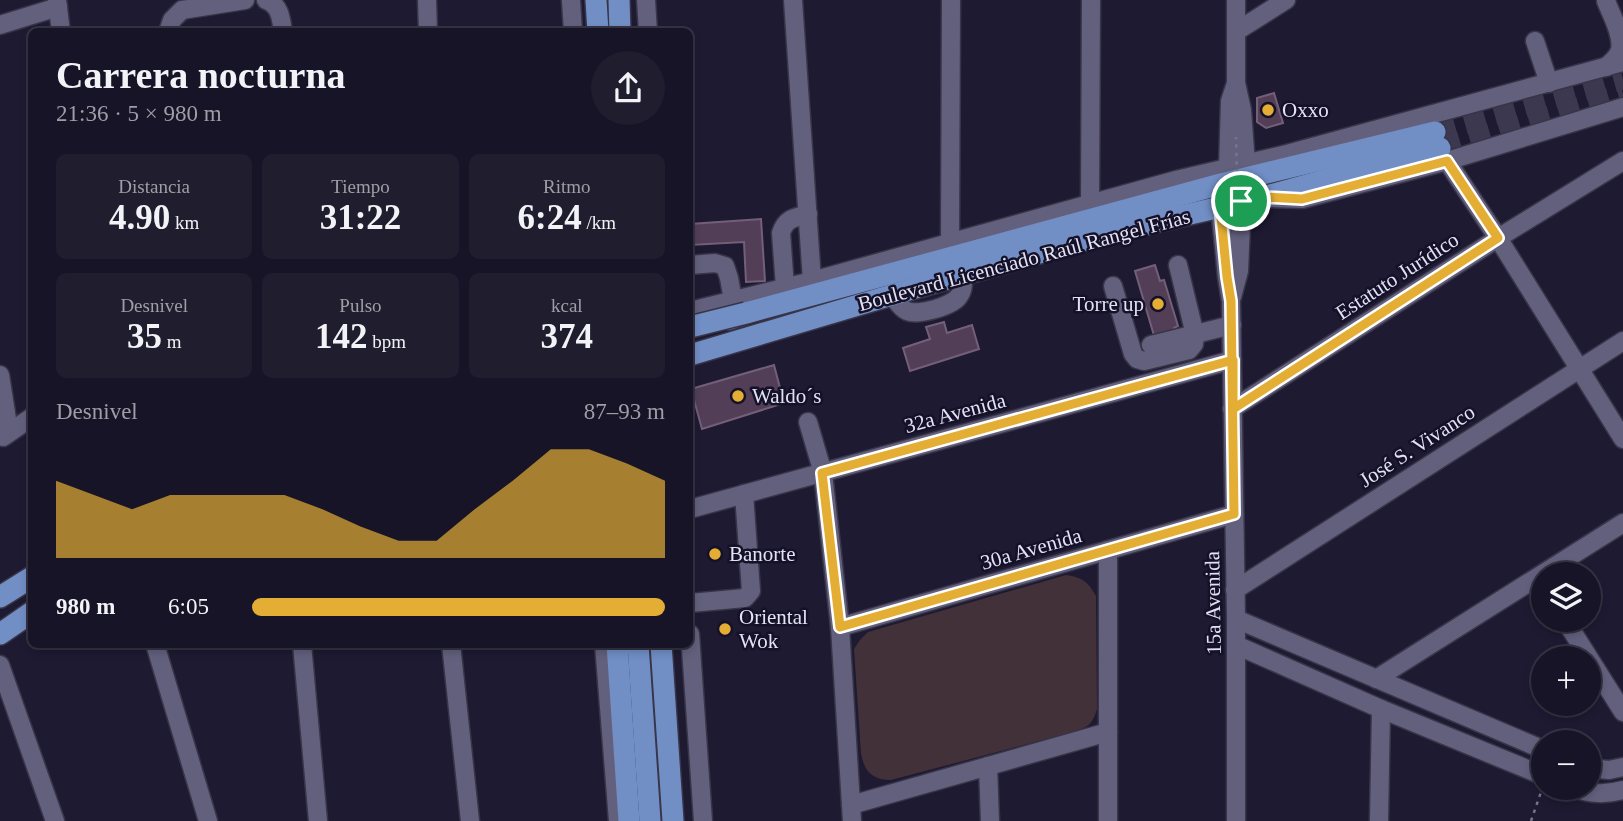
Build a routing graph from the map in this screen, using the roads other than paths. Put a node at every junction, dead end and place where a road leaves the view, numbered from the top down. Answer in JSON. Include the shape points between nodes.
{"nodes":[{"id":1,"x":245,"y":0,"type":"edge"},
{"id":2,"x":266,"y":0,"type":"edge"},
{"id":3,"x":427,"y":0,"type":"edge"},
{"id":4,"x":571,"y":0,"type":"edge"},
{"id":5,"x":596,"y":0,"type":"edge"},
{"id":6,"x":619,"y":0,"type":"edge"},
{"id":7,"x":646,"y":0,"type":"edge"},
{"id":8,"x":793,"y":0,"type":"edge"},
{"id":9,"x":951,"y":0,"type":"edge"},
{"id":10,"x":1091,"y":0,"type":"edge"},
{"id":11,"x":1236,"y":0,"type":"edge"},
{"id":12,"x":1286,"y":0,"type":"edge"},
{"id":13,"x":1605,"y":1,"type":"edge"},
{"id":14,"x":57,"y":3,"type":"edge"},
{"id":15,"x":1623,"y":13,"type":"edge"},
{"id":16,"x":0,"y":25,"type":"edge"},
{"id":17,"x":283,"y":27,"type":"edge"},
{"id":18,"x":60,"y":28,"type":"edge"},
{"id":19,"x":169,"y":28,"type":"edge"},
{"id":20,"x":428,"y":28,"type":"edge"},
{"id":21,"x":573,"y":28,"type":"edge"},
{"id":22,"x":598,"y":28,"type":"edge"},
{"id":23,"x":620,"y":28,"type":"edge"},
{"id":24,"x":648,"y":28,"type":"edge"},
{"id":25,"x":1237,"y":31,"type":"junction"},
{"id":26,"x":1535,"y":41,"type":"dead end"},
{"id":27,"x":1617,"y":66,"type":"edge"},
{"id":28,"x":1236,"y":83,"type":"junction"},
{"id":29,"x":1549,"y":83,"type":"junction"},
{"id":30,"x":1623,"y":107,"type":"edge"},
{"id":31,"x":1441,"y":147,"type":"junction"},
{"id":32,"x":1287,"y":154,"type":"joint"},
{"id":33,"x":1623,"y":161,"type":"edge"},
{"id":34,"x":1249,"y":171,"type":"junction"},
{"id":35,"x":1225,"y":176,"type":"junction"},
{"id":36,"x":1176,"y":180,"type":"joint"},
{"id":37,"x":1090,"y":205,"type":"junction"},
{"id":38,"x":1226,"y":211,"type":"junction"},
{"id":39,"x":808,"y":214,"type":"junction"},
{"id":40,"x":1498,"y":238,"type":"junction"},
{"id":41,"x":950,"y":243,"type":"junction"},
{"id":42,"x":693,"y":265,"type":"edge"},
{"id":43,"x":1178,"y":265,"type":"dead end"},
{"id":44,"x":963,"y":274,"type":"junction"},
{"id":45,"x":812,"y":281,"type":"junction"},
{"id":46,"x":1113,"y":286,"type":"dead end"},
{"id":47,"x":785,"y":287,"type":"junction"},
{"id":48,"x":902,"y":292,"type":"junction"},
{"id":49,"x":739,"y":307,"type":"junction"},
{"id":50,"x":693,"y":319,"type":"edge"},
{"id":51,"x":1232,"y":325,"type":"junction"},
{"id":52,"x":693,"y":334,"type":"edge"},
{"id":53,"x":1195,"y":335,"type":"junction"},
{"id":54,"x":1623,"y":341,"type":"edge"},
{"id":55,"x":693,"y":342,"type":"edge"},
{"id":56,"x":1151,"y":345,"type":"dead end"},
{"id":57,"x":716,"y":347,"type":"junction"},
{"id":58,"x":693,"y":354,"type":"edge"},
{"id":59,"x":1233,"y":360,"type":"junction"},
{"id":60,"x":1579,"y":370,"type":"junction"},
{"id":61,"x":0,"y":375,"type":"edge"},
{"id":62,"x":1233,"y":409,"type":"junction"},
{"id":63,"x":28,"y":420,"type":"edge"},
{"id":64,"x":808,"y":422,"type":"dead end"},
{"id":65,"x":5,"y":435,"type":"edge"},
{"id":66,"x":1623,"y":439,"type":"edge"},
{"id":67,"x":822,"y":473,"type":"junction"},
{"id":68,"x":744,"y":494,"type":"junction"},
{"id":69,"x":693,"y":508,"type":"edge"},
{"id":70,"x":1234,"y":514,"type":"junction"},
{"id":71,"x":1623,"y":523,"type":"edge"},
{"id":72,"x":1108,"y":550,"type":"junction"},
{"id":73,"x":1567,"y":562,"type":"edge"},
{"id":74,"x":28,"y":580,"type":"edge"},
{"id":75,"x":1531,"y":586,"type":"edge"},
{"id":76,"x":1236,"y":590,"type":"junction"},
{"id":77,"x":0,"y":597,"type":"edge"},
{"id":78,"x":693,"y":603,"type":"edge"},
{"id":79,"x":28,"y":615,"type":"edge"},
{"id":80,"x":1236,"y":620,"type":"junction"},
{"id":81,"x":840,"y":627,"type":"junction"},
{"id":82,"x":1573,"y":632,"type":"edge"},
{"id":83,"x":0,"y":634,"type":"edge"},
{"id":84,"x":1236,"y":645,"type":"junction"},
{"id":85,"x":156,"y":648,"type":"edge"},
{"id":86,"x":302,"y":648,"type":"edge"},
{"id":87,"x":451,"y":648,"type":"edge"},
{"id":88,"x":604,"y":648,"type":"edge"},
{"id":89,"x":617,"y":648,"type":"edge"},
{"id":90,"x":638,"y":648,"type":"edge"},
{"id":91,"x":661,"y":648,"type":"edge"},
{"id":92,"x":691,"y":648,"type":"edge"},
{"id":93,"x":0,"y":665,"type":"edge"},
{"id":94,"x":1376,"y":679,"type":"junction"},
{"id":95,"x":1381,"y":709,"type":"junction"},
{"id":96,"x":1623,"y":712,"type":"edge"},
{"id":97,"x":1108,"y":732,"type":"junction"},
{"id":98,"x":1531,"y":745,"type":"edge"},
{"id":99,"x":988,"y":766,"type":"junction"},
{"id":100,"x":1623,"y":767,"type":"edge"},
{"id":101,"x":1601,"y":769,"type":"edge"},
{"id":102,"x":1531,"y":771,"type":"edge"},
{"id":103,"x":1623,"y":790,"type":"edge"},
{"id":104,"x":1601,"y":794,"type":"edge"},
{"id":105,"x":852,"y":813,"type":"edge"},
{"id":106,"x":55,"y":821,"type":"edge"},
{"id":107,"x":208,"y":821,"type":"edge"},
{"id":108,"x":318,"y":821,"type":"edge"},
{"id":109,"x":470,"y":821,"type":"edge"},
{"id":110,"x":618,"y":821,"type":"edge"},
{"id":111,"x":629,"y":821,"type":"edge"},
{"id":112,"x":650,"y":821,"type":"edge"},
{"id":113,"x":673,"y":821,"type":"edge"},
{"id":114,"x":703,"y":821,"type":"edge"},
{"id":115,"x":989,"y":821,"type":"edge"},
{"id":116,"x":1108,"y":821,"type":"edge"},
{"id":117,"x":1236,"y":821,"type":"edge"},
{"id":118,"x":1379,"y":821,"type":"edge"}],
"edges":[{"from":1,"to":19,"type":"street","via":[[181,10]]},
{"from":2,"to":17,"type":"street","via":[[278,9]]},
{"from":3,"to":20,"type":"street"},
{"from":4,"to":21,"type":"street"},
{"from":5,"to":22,"type":"main road"},
{"from":6,"to":23,"type":"main road"},
{"from":7,"to":24,"type":"street"},
{"from":8,"to":39,"type":"street"},
{"from":9,"to":41,"type":"street"},
{"from":10,"to":37,"type":"street"},
{"from":11,"to":25,"type":"street"},
{"from":12,"to":25,"type":"street"},
{"from":13,"to":15,"type":"street"},
{"from":13,"to":27,"type":"street","via":[[1621,42]]},
{"from":14,"to":16,"type":"street"},
{"from":14,"to":18,"type":"street"},
{"from":25,"to":28,"type":"street"},
{"from":26,"to":29,"type":"street"},
{"from":27,"to":29,"type":"street"},
{"from":28,"to":34,"type":"street"},
{"from":28,"to":35,"type":"street","via":[[1230,101]]},
{"from":29,"to":32,"type":"street"},
{"from":30,"to":31,"type":"street"},
{"from":31,"to":34,"type":"main road","name":"Boulevard Licenciado Raúl Rangel Frías"},
{"from":31,"to":38,"type":"main road","name":"Boulevard Licenciado Raúl Rangel Frías"},
{"from":31,"to":40,"type":"street"},
{"from":32,"to":34,"type":"main road"},
{"from":33,"to":40,"type":"street","name":"Estatuto Jurídico"},
{"from":34,"to":35,"type":"main road","name":"Boulevard Licenciado Raúl Rangel Frías"},
{"from":35,"to":36,"type":"main road"},
{"from":35,"to":49,"type":"main road","name":"Boulevard Licenciado Raúl Rangel Frías","via":[[1162,200]]},
{"from":36,"to":37,"type":"street"},
{"from":37,"to":41,"type":"street"},
{"from":38,"to":44,"type":"main road","name":"Boulevard Licenciado Raúl Rangel Frías","via":[[1113,232]]},
{"from":38,"to":51,"type":"street","name":"15a Avenida"},
{"from":39,"to":45,"type":"street"},
{"from":39,"to":47,"type":"street","via":[[789,220],[781,233]]},
{"from":40,"to":60,"type":"street"},
{"from":40,"to":62,"type":"street","name":"Estatuto Jurídico"},
{"from":41,"to":45,"type":"street"},
{"from":42,"to":49,"type":"street","via":[[724,266]]},
{"from":43,"to":53,"type":"street"},
{"from":44,"to":48,"type":"main road","name":"Boulevard Licenciado Raúl Rangel Frías"},
{"from":44,"to":48,"type":"street","via":[[958,298],[928,311],[908,312],[901,307]]},
{"from":45,"to":47,"type":"street"},
{"from":46,"to":53,"type":"street","via":[[1137,359],[1189,349]]},
{"from":47,"to":49,"type":"street"},
{"from":48,"to":57,"type":"main road","name":"Boulevard Licenciado Raúl Rangel Frías"},
{"from":49,"to":50,"type":"main road","name":"Boulevard Licenciado Raúl Rangel Frías","bridge":true},
{"from":49,"to":52,"type":"main road","bridge":true},
{"from":51,"to":53,"type":"street"},
{"from":51,"to":59,"type":"street","name":"15a Avenida"},
{"from":53,"to":56,"type":"street"},
{"from":54,"to":60,"type":"street","name":"José S. Vivanco"},
{"from":55,"to":57,"type":"main road"},
{"from":57,"to":58,"type":"main road","name":"Boulevard Licenciado Raúl Rangel Frías"},
{"from":59,"to":62,"type":"street","name":"15a Avenida"},
{"from":59,"to":67,"type":"street","name":"32a Avenida"},
{"from":60,"to":66,"type":"street"},
{"from":60,"to":76,"type":"street","name":"José S. Vivanco"},
{"from":61,"to":65,"type":"street"},
{"from":62,"to":70,"type":"street","name":"15a Avenida"},
{"from":63,"to":65,"type":"street"},
{"from":64,"to":67,"type":"street"},
{"from":67,"to":68,"type":"street","name":"32a Avenida"},
{"from":67,"to":81,"type":"street"},
{"from":68,"to":69,"type":"street","name":"32a Avenida"},
{"from":68,"to":78,"type":"street","via":[[751,591],[745,598]]},
{"from":70,"to":72,"type":"street","name":"30a Avenida"},
{"from":70,"to":76,"type":"street","name":"15a Avenida"},
{"from":71,"to":73,"type":"street"},
{"from":72,"to":81,"type":"street","name":"30a Avenida"},
{"from":72,"to":97,"type":"street"},
{"from":74,"to":77,"type":"main road"},
{"from":75,"to":94,"type":"street"},
{"from":76,"to":80,"type":"street","name":"15a Avenida"},
{"from":79,"to":83,"type":"main road"},
{"from":80,"to":84,"type":"street","name":"15a Avenida"},
{"from":80,"to":94,"type":"street"},
{"from":81,"to":105,"type":"street"},
{"from":82,"to":96,"type":"street"},
{"from":84,"to":95,"type":"street"},
{"from":84,"to":117,"type":"street","name":"15a Avenida"},
{"from":85,"to":107,"type":"street"},
{"from":86,"to":108,"type":"street"},
{"from":87,"to":109,"type":"street"},
{"from":88,"to":110,"type":"street"},
{"from":89,"to":111,"type":"main road"},
{"from":90,"to":112,"type":"main road"},
{"from":91,"to":113,"type":"main road"},
{"from":92,"to":114,"type":"street"},
{"from":93,"to":106,"type":"street"},
{"from":94,"to":98,"type":"street"},
{"from":95,"to":102,"type":"street"},
{"from":95,"to":118,"type":"street"},
{"from":97,"to":99,"type":"street"},
{"from":97,"to":116,"type":"street"},
{"from":99,"to":105,"type":"street"},
{"from":99,"to":115,"type":"street"},
{"from":100,"to":101,"type":"street"},
{"from":103,"to":104,"type":"street"}]}
